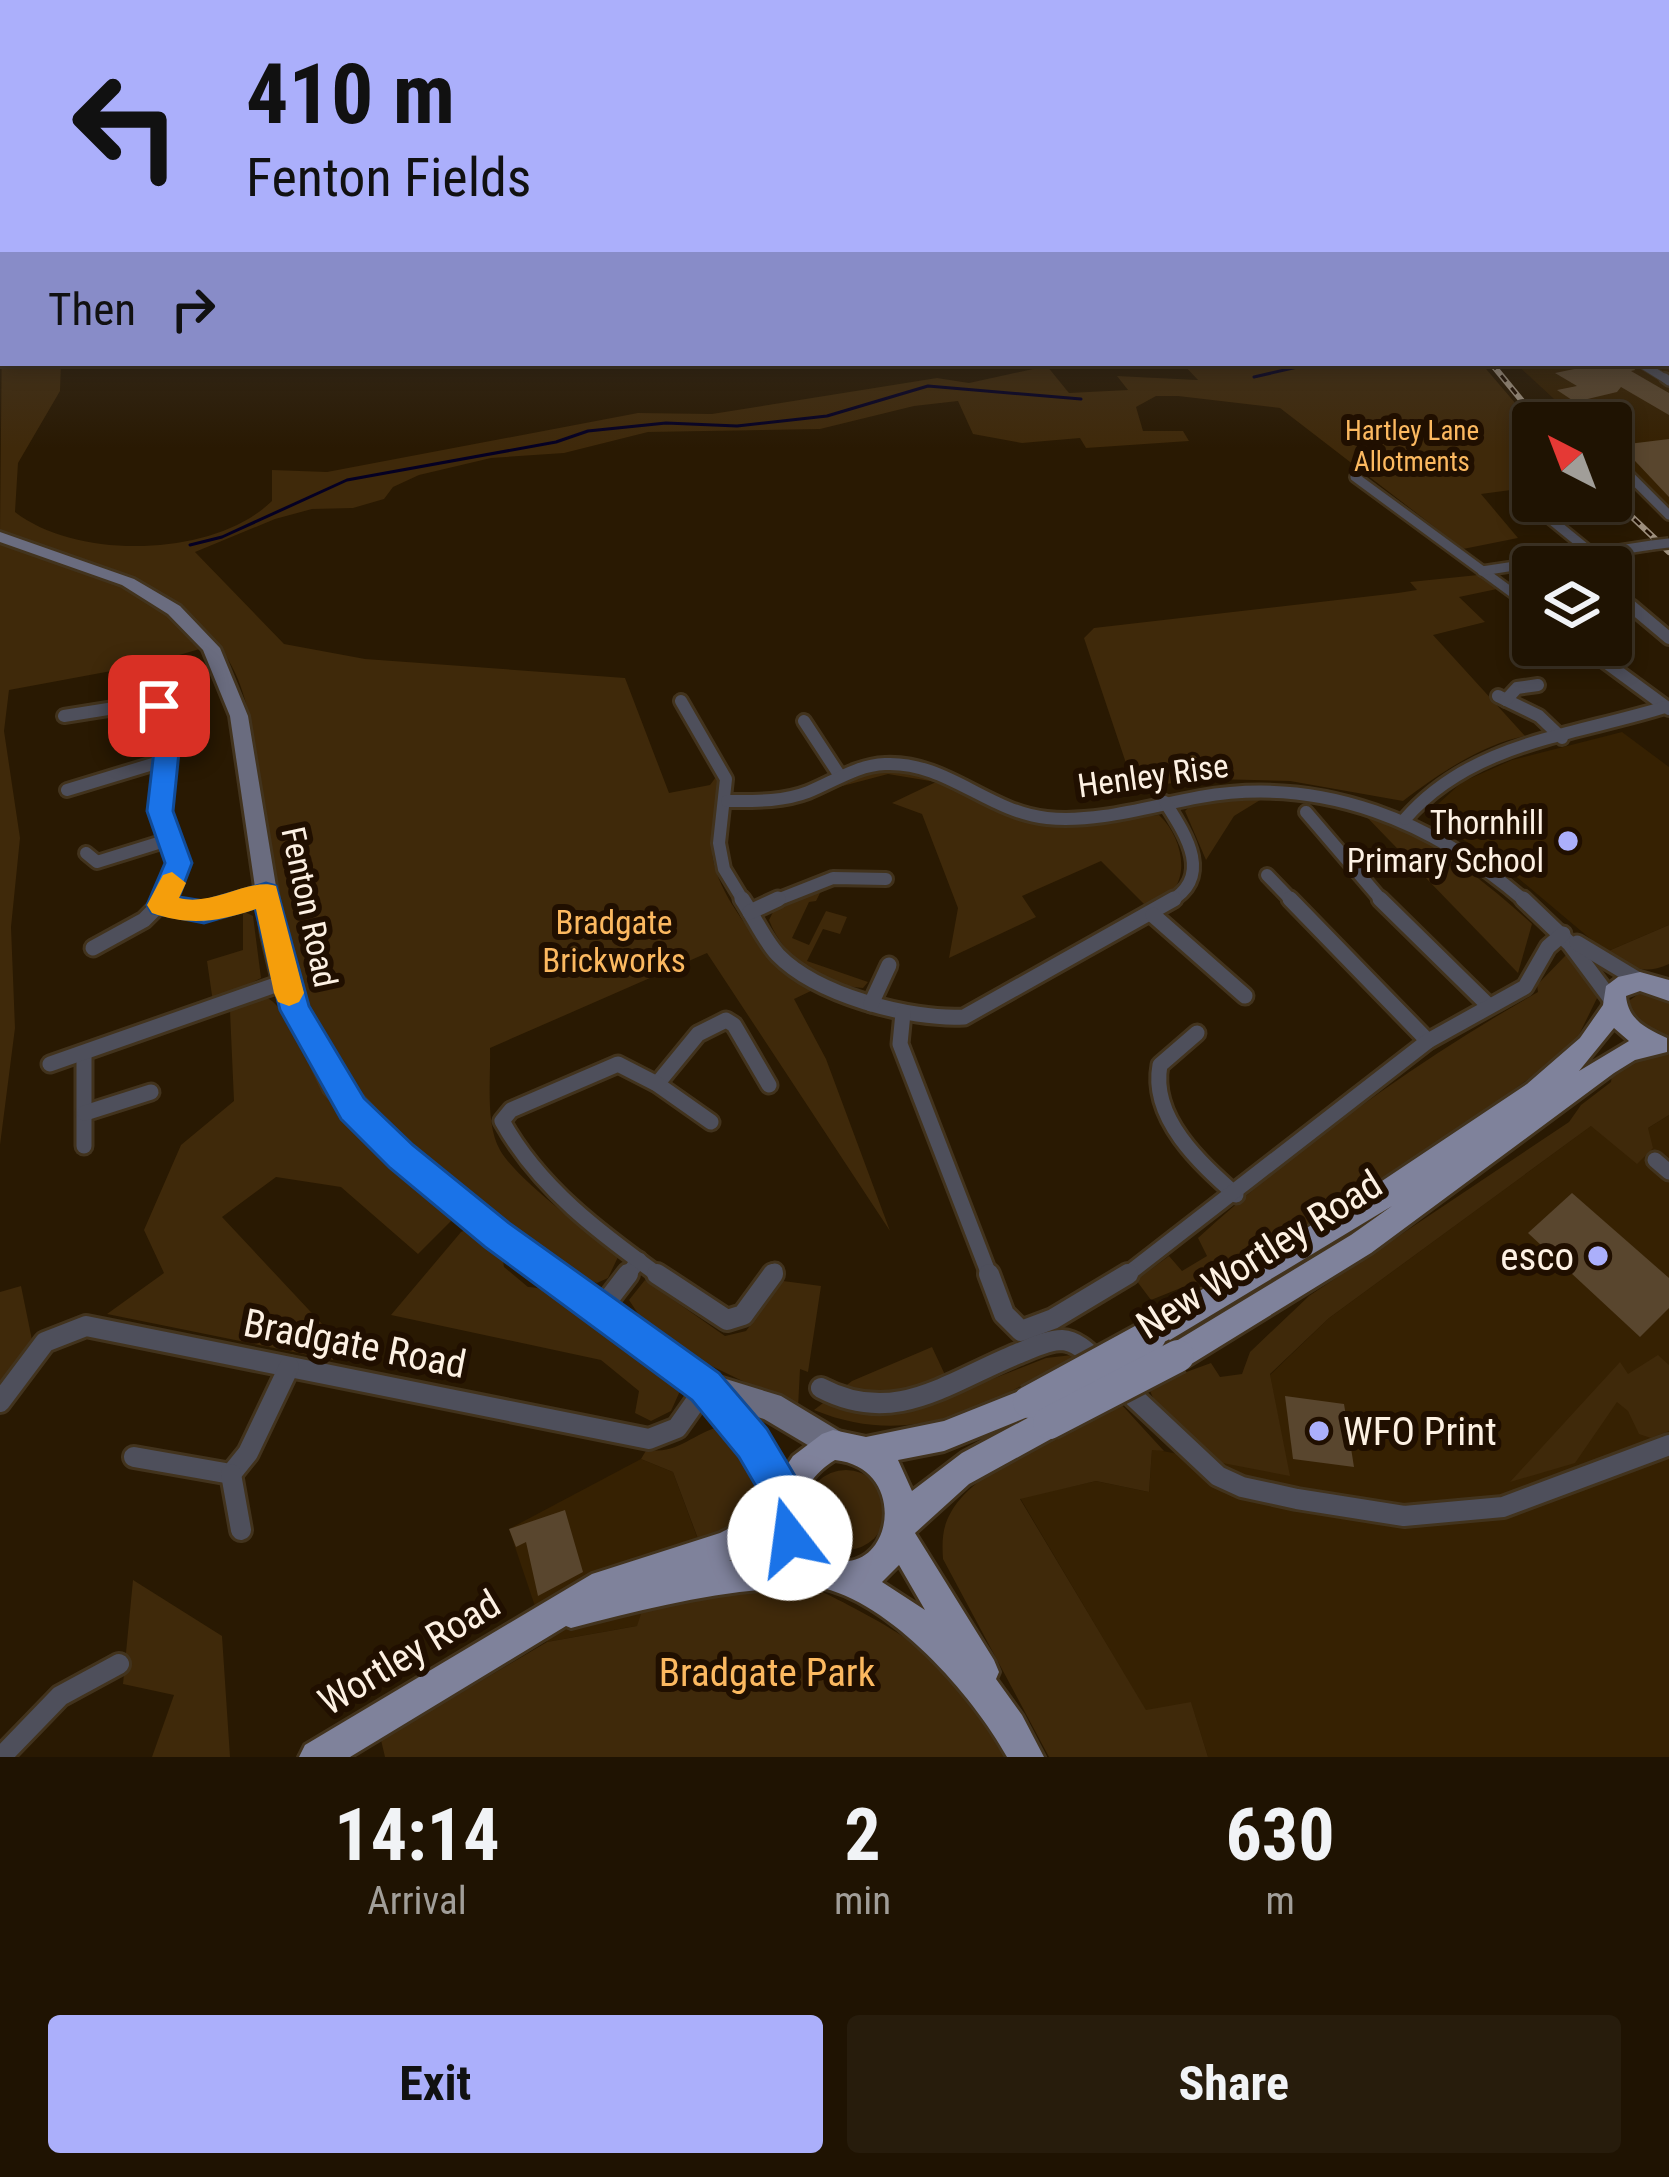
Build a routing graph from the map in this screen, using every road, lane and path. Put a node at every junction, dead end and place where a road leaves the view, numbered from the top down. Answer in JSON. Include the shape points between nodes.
{"nodes":[{"id":1,"x":1355,"y":477,"type":"dead end"},
{"id":2,"x":1632,"y":478,"type":"edge"},
{"id":3,"x":1669,"y":515,"type":"edge"},
{"id":4,"x":1557,"y":522,"type":"edge"},
{"id":5,"x":0,"y":537,"type":"edge"},
{"id":6,"x":1669,"y":544,"type":"edge"},
{"id":7,"x":1585,"y":546,"type":"edge"},
{"id":8,"x":1632,"y":548,"type":"edge"},
{"id":9,"x":1512,"y":567,"type":"edge"},
{"id":10,"x":1482,"y":571,"type":"junction"},
{"id":11,"x":1512,"y":593,"type":"edge"},
{"id":12,"x":1632,"y":607,"type":"edge"},
{"id":13,"x":1669,"y":638,"type":"edge"},
{"id":14,"x":1610,"y":666,"type":"edge"},
{"id":15,"x":1538,"y":685,"type":"dead end"},
{"id":16,"x":681,"y":701,"type":"dead end"},
{"id":17,"x":1667,"y":708,"type":"edge"},
{"id":18,"x":64,"y":716,"type":"dead end"},
{"id":19,"x":804,"y":721,"type":"dead end"},
{"id":20,"x":1562,"y":738,"type":"junction"},
{"id":21,"x":166,"y":760,"type":"junction"},
{"id":22,"x":840,"y":776,"type":"junction"},
{"id":23,"x":67,"y":790,"type":"dead end"},
{"id":24,"x":727,"y":801,"type":"junction"},
{"id":25,"x":1165,"y":802,"type":"junction"},
{"id":26,"x":1306,"y":812,"type":"dead end"},
{"id":27,"x":1406,"y":819,"type":"junction"},
{"id":28,"x":171,"y":839,"type":"junction"},
{"id":29,"x":86,"y":853,"type":"dead end"},
{"id":30,"x":1267,"y":875,"type":"dead end"},
{"id":31,"x":886,"y":879,"type":"dead end"},
{"id":32,"x":266,"y":894,"type":"junction"},
{"id":33,"x":161,"y":905,"type":"junction"},
{"id":34,"x":750,"y":912,"type":"junction"},
{"id":35,"x":1153,"y":915,"type":"junction"},
{"id":36,"x":1562,"y":934,"type":"junction"},
{"id":37,"x":93,"y":948,"type":"dead end"},
{"id":38,"x":889,"y":965,"type":"dead end"},
{"id":39,"x":284,"y":982,"type":"junction"},
{"id":40,"x":1657,"y":983,"type":"edge"},
{"id":41,"x":1245,"y":996,"type":"dead end"},
{"id":42,"x":872,"y":1004,"type":"junction"},
{"id":43,"x":1613,"y":1005,"type":"junction"},
{"id":44,"x":1489,"y":1006,"type":"junction"},
{"id":45,"x":904,"y":1013,"type":"junction"},
{"id":46,"x":1197,"y":1033,"type":"dead end"},
{"id":47,"x":1428,"y":1041,"type":"junction"},
{"id":48,"x":1662,"y":1045,"type":"edge"},
{"id":49,"x":84,"y":1054,"type":"junction"},
{"id":50,"x":50,"y":1064,"type":"dead end"},
{"id":51,"x":657,"y":1084,"type":"junction"},
{"id":52,"x":769,"y":1085,"type":"dead end"},
{"id":53,"x":152,"y":1092,"type":"dead end"},
{"id":54,"x":85,"y":1113,"type":"junction"},
{"id":55,"x":711,"y":1122,"type":"dead end"},
{"id":56,"x":85,"y":1146,"type":"dead end"},
{"id":57,"x":1236,"y":1195,"type":"junction"},
{"id":58,"x":639,"y":1260,"type":"junction"},
{"id":59,"x":775,"y":1271,"type":"dead end"},
{"id":60,"x":598,"y":1312,"type":"junction"},
{"id":61,"x":289,"y":1367,"type":"junction"},
{"id":62,"x":706,"y":1387,"type":"junction"},
{"id":63,"x":821,"y":1388,"type":"dead end"},
{"id":64,"x":0,"y":1402,"type":"edge"},
{"id":65,"x":1039,"y":1412,"type":"junction"},
{"id":66,"x":833,"y":1445,"type":"junction"},
{"id":67,"x":1669,"y":1445,"type":"edge"},
{"id":68,"x":869,"y":1451,"type":"junction"},
{"id":69,"x":134,"y":1457,"type":"dead end"},
{"id":70,"x":231,"y":1474,"type":"junction"},
{"id":71,"x":786,"y":1508,"type":"junction"},
{"id":72,"x":241,"y":1530,"type":"dead end"},
{"id":73,"x":900,"y":1530,"type":"junction"},
{"id":74,"x":830,"y":1575,"type":"junction"},
{"id":75,"x":545,"y":1619,"type":"junction"},
{"id":76,"x":119,"y":1664,"type":"dead end"},
{"id":77,"x":986,"y":1687,"type":"junction"},
{"id":78,"x":1,"y":1757,"type":"edge"},
{"id":79,"x":316,"y":1757,"type":"edge"},
{"id":80,"x":1026,"y":1757,"type":"edge"}],
"edges":[{"from":1,"to":10,"type":"street"},
{"from":2,"to":3,"type":"street"},
{"from":4,"to":7,"type":"street"},
{"from":5,"to":32,"type":"street","name":"Fenton Road","via":[[128,582],[174,610],[211,648],[239,716]]},
{"from":6,"to":8,"type":"street","bridge":true},
{"from":9,"to":10,"type":"street"},
{"from":10,"to":11,"type":"street"},
{"from":12,"to":13,"type":"street"},
{"from":14,"to":17,"type":"street"},
{"from":15,"to":20,"type":"street","via":[[1502,698]]},
{"from":16,"to":24,"type":"street","via":[[722,770]]},
{"from":17,"to":20,"type":"street"},
{"from":18,"to":21,"type":"street","via":[[157,698]]},
{"from":19,"to":22,"type":"street"},
{"from":20,"to":27,"type":"street","via":[[1464,770]]},
{"from":21,"to":23,"type":"street","via":[[85,778]]},
{"from":21,"to":28,"type":"street","via":[[159,802]]},
{"from":22,"to":24,"type":"street","name":"Henley Rise","via":[[784,798]]},
{"from":22,"to":25,"type":"street","name":"Henley Rise","via":[[889,764],[926,767],[999,805],[1047,818]]},
{"from":24,"to":34,"type":"street","via":[[720,857]]},
{"from":25,"to":27,"type":"street","name":"Henley Rise","via":[[1296,790]]},
{"from":25,"to":35,"type":"street","via":[[1194,851],[1195,874],[1185,893]]},
{"from":26,"to":44,"type":"street","via":[[1373,892]]},
{"from":27,"to":36,"type":"street","name":"Henley Rise","via":[[1461,850]]},
{"from":28,"to":29,"type":"street","via":[[97,862]]},
{"from":28,"to":33,"type":"street","via":[[179,863]]},
{"from":30,"to":47,"type":"street"},
{"from":31,"to":34,"type":"street","via":[[829,878]]},
{"from":32,"to":33,"type":"street","via":[[204,912]]},
{"from":32,"to":39,"type":"street","name":"Fenton Road"},
{"from":33,"to":37,"type":"street"},
{"from":34,"to":42,"type":"street","via":[[803,977]]},
{"from":35,"to":41,"type":"street"},
{"from":35,"to":45,"type":"street","via":[[972,1014],[950,1020]]},
{"from":36,"to":40,"type":"street","name":"Henley Rise"},
{"from":36,"to":43,"type":"street","name":"Henley Rise"},
{"from":36,"to":44,"type":"street","via":[[1540,953],[1533,980]]},
{"from":38,"to":42,"type":"street"},
{"from":39,"to":49,"type":"street"},
{"from":39,"to":60,"type":"street","name":"Fenton Road","via":[[352,1109]]},
{"from":40,"to":43,"type":"main road","name":"New Wortley Road","via":[[1620,986]]},
{"from":42,"to":45,"type":"street"},
{"from":43,"to":48,"type":"main road","via":[[1634,1033]]},
{"from":43,"to":65,"type":"main road","name":"New Wortley Road","bridge":true,"via":[[1582,1053],[1502,1115]]},
{"from":44,"to":47,"type":"street"},
{"from":45,"to":57,"type":"street","via":[[900,1044],[1004,1314],[1021,1330],[1101,1293]]},
{"from":46,"to":57,"type":"street","via":[[1165,1057],[1156,1083],[1188,1148]]},
{"from":47,"to":57,"type":"street"},
{"from":48,"to":65,"type":"main road","name":"New Wortley Road","bridge":true,"via":[[1628,1052],[1396,1220],[1178,1356]]},
{"from":49,"to":50,"type":"street"},
{"from":49,"to":54,"type":"street"},
{"from":51,"to":52,"type":"street","via":[[698,1034],[726,1020]]},
{"from":51,"to":55,"type":"street"},
{"from":51,"to":58,"type":"street","via":[[618,1064],[502,1121],[524,1161]]},
{"from":53,"to":54,"type":"street"},
{"from":54,"to":56,"type":"street"},
{"from":58,"to":59,"type":"street","via":[[727,1320],[743,1315]]},
{"from":58,"to":60,"type":"street"},
{"from":60,"to":62,"type":"street","name":"Fenton Road"},
{"from":61,"to":62,"type":"street","name":"Bradgate Road","via":[[649,1439],[682,1424]]},
{"from":61,"to":64,"type":"street","name":"Bradgate Road","via":[[69,1327],[39,1344]]},
{"from":61,"to":70,"type":"street"},
{"from":62,"to":66,"type":"street","name":"Fenton Road","via":[[771,1406]]},
{"from":62,"to":71,"type":"street","name":"Fenton Road","via":[[753,1443]]},
{"from":63,"to":67,"type":"street","via":[[844,1404],[883,1407],[1055,1340],[1074,1342],[1218,1476],[1404,1516],[1503,1507]]},
{"from":65,"to":68,"type":"main road","name":"New Wortley Road"},
{"from":65,"to":73,"type":"main road","name":"New Wortley Road","via":[[954,1476]]},
{"from":66,"to":68,"type":"main road"},
{"from":66,"to":71,"type":"main road","via":[[803,1464]]},
{"from":68,"to":73,"type":"main road","via":[[896,1482]]},
{"from":69,"to":70,"type":"street"},
{"from":70,"to":72,"type":"street"},
{"from":71,"to":74,"type":"main road","via":[[802,1557]]},
{"from":71,"to":75,"type":"main road","name":"Wortley Road","via":[[757,1537],[603,1585]]},
{"from":73,"to":74,"type":"main road","via":[[870,1571]]},
{"from":73,"to":77,"type":"main road"},
{"from":74,"to":75,"type":"main road","name":"Wortley Road","via":[[770,1571],[642,1592]]},
{"from":74,"to":77,"type":"main road","via":[[922,1624]]},
{"from":75,"to":79,"type":"main road","name":"Wortley Road"},
{"from":76,"to":78,"type":"street","via":[[60,1696]]},
{"from":77,"to":80,"type":"main road"}]}
